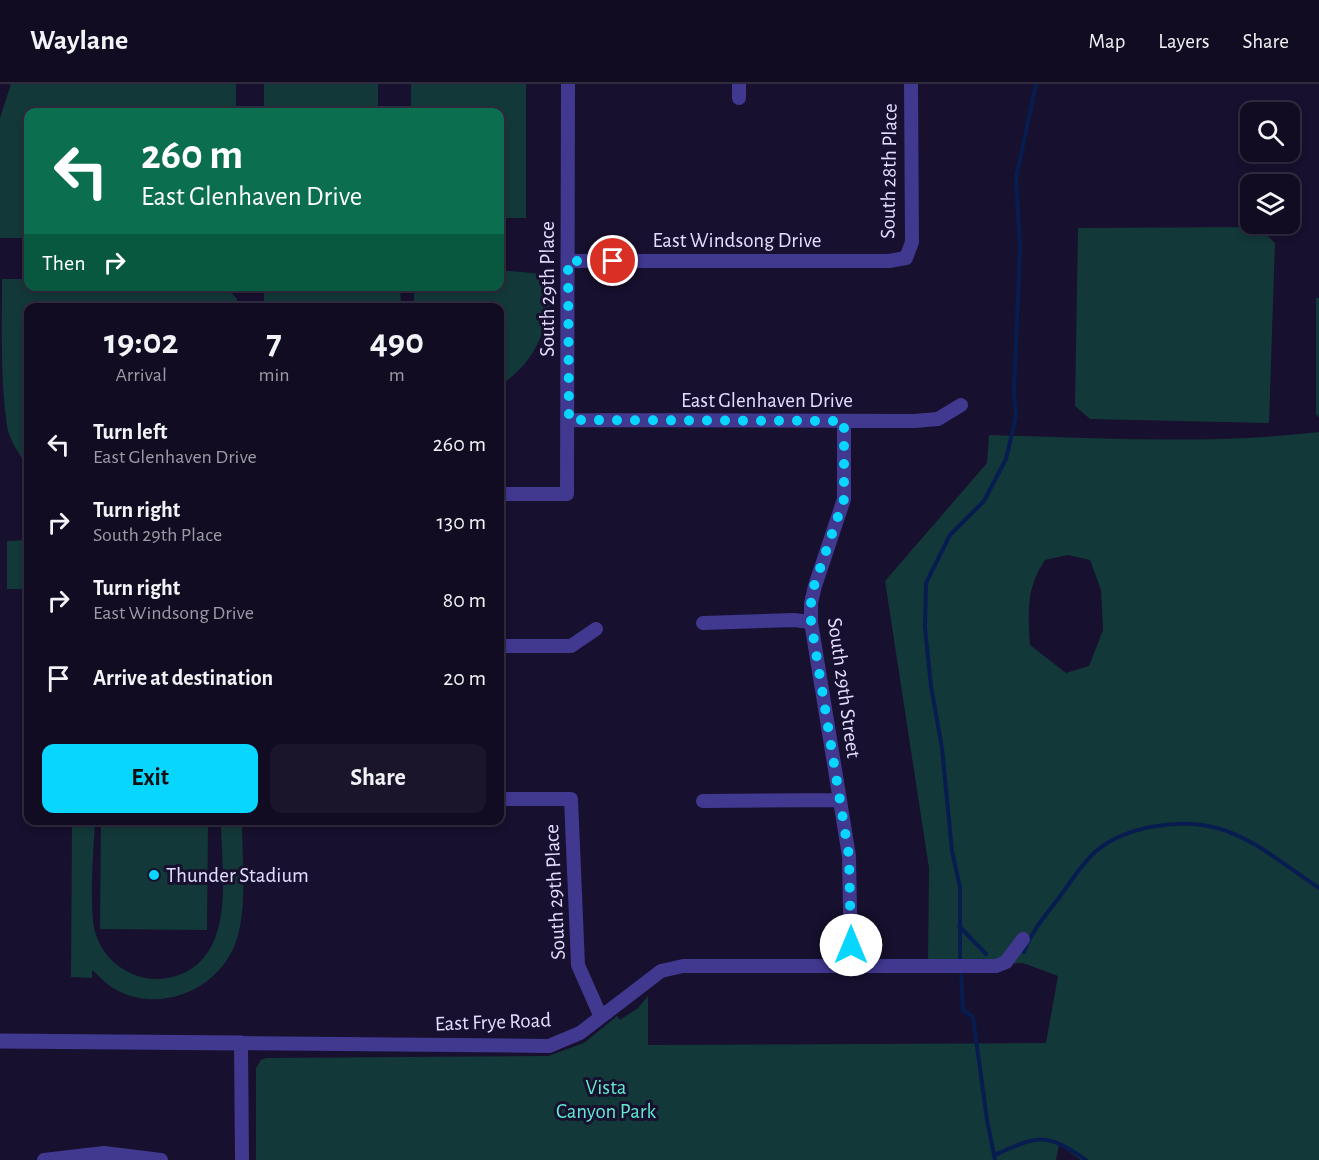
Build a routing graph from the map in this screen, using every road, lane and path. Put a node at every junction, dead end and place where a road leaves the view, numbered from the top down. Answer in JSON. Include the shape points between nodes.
{"nodes":[{"id":1,"x":568,"y":84,"type":"edge"},
{"id":2,"x":911,"y":84,"type":"edge"},
{"id":3,"x":906,"y":258,"type":"joint"},
{"id":4,"x":568,"y":261,"type":"junction"},
{"id":5,"x":962,"y":405,"type":"dead end"},
{"id":6,"x":569,"y":420,"type":"junction"},
{"id":7,"x":844,"y":421,"type":"junction"},
{"id":8,"x":504,"y":494,"type":"edge"},
{"id":9,"x":811,"y":622,"type":"junction"},
{"id":10,"x":704,"y":623,"type":"dead end"},
{"id":11,"x":596,"y":629,"type":"dead end"},
{"id":12,"x":504,"y":646,"type":"edge"},
{"id":13,"x":504,"y":799,"type":"edge"},
{"id":14,"x":840,"y":800,"type":"junction"},
{"id":15,"x":703,"y":801,"type":"dead end"},
{"id":16,"x":1023,"y":939,"type":"dead end"},
{"id":17,"x":851,"y":966,"type":"junction"},
{"id":18,"x":600,"y":1015,"type":"junction"},
{"id":19,"x":0,"y":1041,"type":"edge"},
{"id":20,"x":241,"y":1043,"type":"junction"},
{"id":21,"x":44,"y":1160,"type":"edge"},
{"id":22,"x":161,"y":1160,"type":"edge"},
{"id":23,"x":242,"y":1160,"type":"edge"}],
"edges":[{"from":1,"to":4,"type":"street","name":"South 29th Place"},
{"from":2,"to":3,"type":"street","name":"South 28th Place","via":[[912,242]]},
{"from":3,"to":4,"type":"street","name":"East Windsong Drive"},
{"from":4,"to":6,"type":"street","name":"South 29th Place"},
{"from":5,"to":7,"type":"street","name":"East Glenhaven Drive","via":[[938,419]]},
{"from":6,"to":7,"type":"street","name":"East Glenhaven Drive"},
{"from":6,"to":8,"type":"street","name":"South 29th Place","via":[[567,494]]},
{"from":7,"to":9,"type":"street","name":"South 29th Street","via":[[844,499],[814,586]]},
{"from":9,"to":10,"type":"street"},
{"from":9,"to":14,"type":"street","name":"South 29th Street"},
{"from":11,"to":12,"type":"street","via":[[571,646]]},
{"from":13,"to":18,"type":"street","name":"South 29th Place","via":[[571,799],[578,965]]},
{"from":14,"to":15,"type":"street"},
{"from":14,"to":17,"type":"street","name":"South 29th Street","via":[[851,882]]},
{"from":16,"to":17,"type":"street","name":"East Frye Road","via":[[1006,962],[996,966]]},
{"from":17,"to":18,"type":"street","name":"East Frye Road","via":[[683,966],[660,971]]},
{"from":18,"to":20,"type":"street","name":"East Frye Road","via":[[580,1033],[549,1046]]},
{"from":19,"to":20,"type":"street","name":"East Frye Road"},
{"from":20,"to":23,"type":"street"},
{"from":21,"to":22,"type":"street","via":[[104,1153]]}]}
